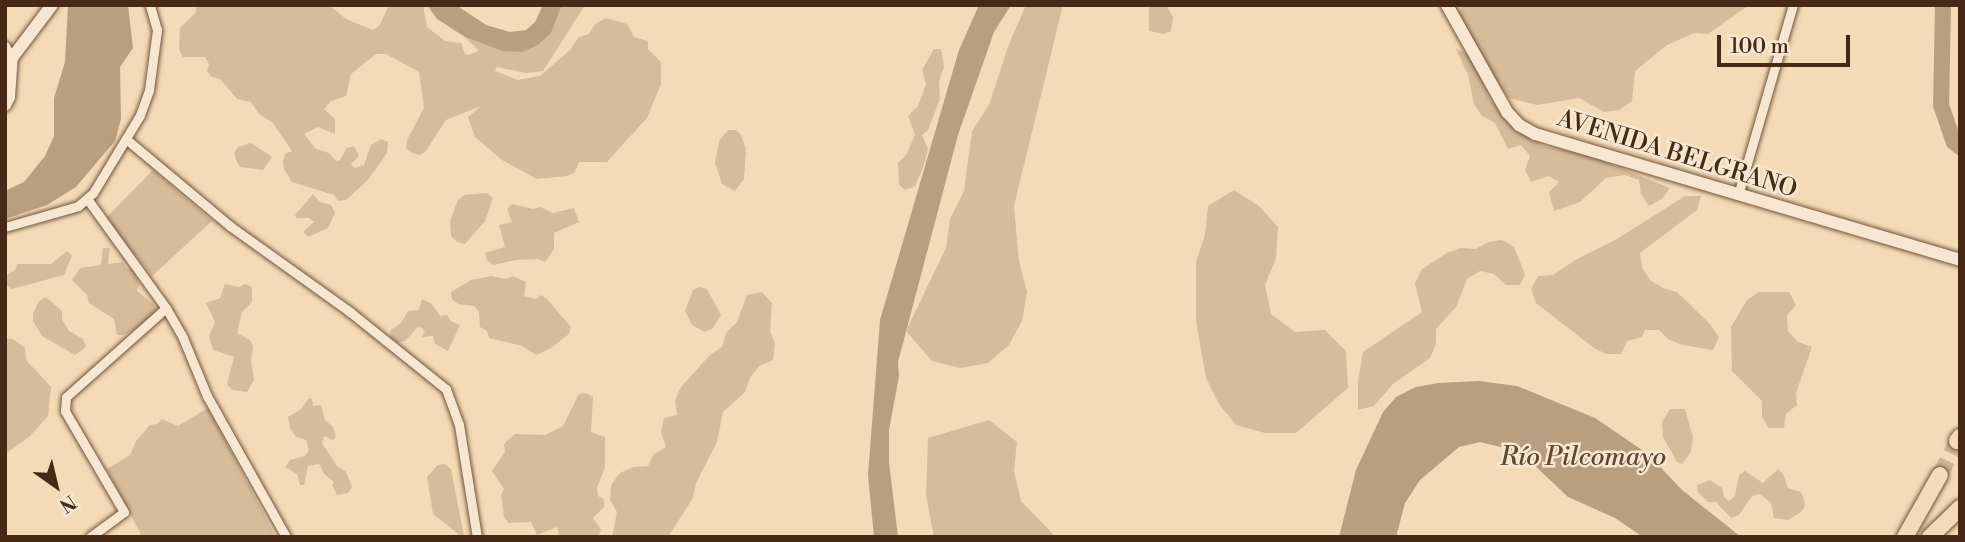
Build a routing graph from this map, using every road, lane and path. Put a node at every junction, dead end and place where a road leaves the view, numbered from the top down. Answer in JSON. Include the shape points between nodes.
{"nodes":[{"id":1,"x":52,"y":5,"type":"edge"},
{"id":2,"x":150,"y":5,"type":"edge"},
{"id":3,"x":1447,"y":5,"type":"edge"},
{"id":4,"x":1793,"y":5,"type":"edge"},
{"id":5,"x":5,"y":46,"type":"edge"},
{"id":6,"x":12,"y":58,"type":"junction"},
{"id":7,"x":5,"y":105,"type":"edge"},
{"id":8,"x":126,"y":139,"type":"junction"},
{"id":9,"x":1738,"y":195,"type":"junction"},
{"id":10,"x":88,"y":200,"type":"junction"},
{"id":11,"x":5,"y":227,"type":"edge"},
{"id":12,"x":1960,"y":260,"type":"edge"},
{"id":13,"x":166,"y":309,"type":"junction"},
{"id":14,"x":1940,"y":475,"type":"tunnel mouth"},
{"id":15,"x":1960,"y":508,"type":"edge"},
{"id":16,"x":90,"y":537,"type":"edge"},
{"id":17,"x":286,"y":537,"type":"edge"},
{"id":18,"x":477,"y":537,"type":"edge"},
{"id":19,"x":1905,"y":537,"type":"edge"},
{"id":20,"x":1930,"y":537,"type":"edge"}],
"edges":[{"from":1,"to":6,"type":"street"},
{"from":2,"to":8,"type":"street","via":[[157,30],[149,90]]},
{"from":3,"to":9,"type":"street","name":"AVENIDA BELGRANO","via":[[1500,101],[1519,125],[1535,134]]},
{"from":4,"to":9,"type":"street"},
{"from":5,"to":6,"type":"street"},
{"from":6,"to":7,"type":"street"},
{"from":8,"to":10,"type":"street"},
{"from":8,"to":18,"type":"street","via":[[230,226],[350,312],[446,389],[459,425]]},
{"from":9,"to":12,"type":"street","name":"AVENIDA BELGRANO"},
{"from":10,"to":11,"type":"street"},
{"from":10,"to":13,"type":"street"},
{"from":13,"to":16,"type":"street","via":[[65,397],[65,411],[124,512]]},
{"from":13,"to":17,"type":"street","via":[[207,396]]},
{"from":14,"to":19,"type":"highway"},
{"from":15,"to":20,"type":"highway"}]}
